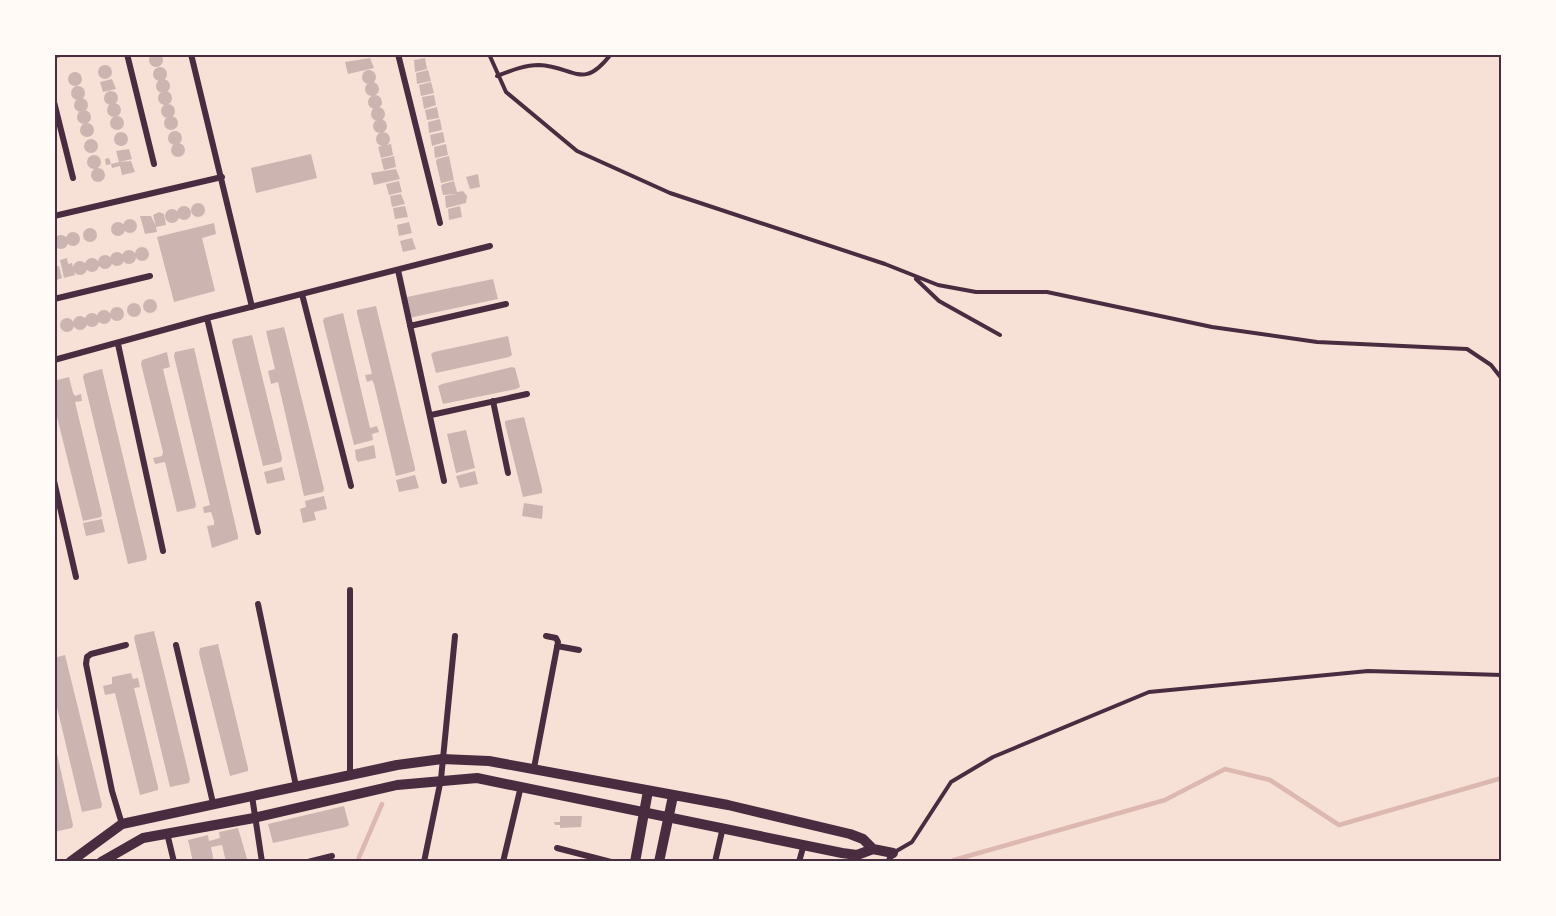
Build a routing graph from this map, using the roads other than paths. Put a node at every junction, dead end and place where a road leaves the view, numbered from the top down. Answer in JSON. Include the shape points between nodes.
{"nodes":[{"id":1,"x":60,"y":54,"type":"edge"},
{"id":2,"x":127,"y":54,"type":"edge"},
{"id":3,"x":191,"y":54,"type":"edge"},
{"id":4,"x":398,"y":54,"type":"edge"},
{"id":5,"x":489,"y":54,"type":"edge"},
{"id":6,"x":611,"y":54,"type":"edge"},
{"id":7,"x":54,"y":56,"type":"edge"},
{"id":8,"x":497,"y":76,"type":"junction"},
{"id":9,"x":54,"y":102,"type":"edge"},
{"id":10,"x":154,"y":164,"type":"dead end"},
{"id":11,"x":222,"y":177,"type":"junction"},
{"id":12,"x":73,"y":178,"type":"dead end"},
{"id":13,"x":54,"y":216,"type":"edge"},
{"id":14,"x":440,"y":223,"type":"dead end"},
{"id":15,"x":490,"y":246,"type":"dead end"},
{"id":16,"x":398,"y":270,"type":"junction"},
{"id":17,"x":150,"y":276,"type":"dead end"},
{"id":18,"x":914,"y":276,"type":"junction"},
{"id":19,"x":302,"y":294,"type":"junction"},
{"id":20,"x":54,"y":299,"type":"edge"},
{"id":21,"x":506,"y":304,"type":"dead end"},
{"id":22,"x":252,"y":307,"type":"junction"},
{"id":23,"x":207,"y":318,"type":"junction"},
{"id":24,"x":410,"y":326,"type":"junction"},
{"id":25,"x":1000,"y":334,"type":"dead end"},
{"id":26,"x":118,"y":344,"type":"junction"},
{"id":27,"x":54,"y":360,"type":"edge"},
{"id":28,"x":1502,"y":379,"type":"edge"},
{"id":29,"x":527,"y":394,"type":"dead end"},
{"id":30,"x":493,"y":401,"type":"junction"},
{"id":31,"x":431,"y":415,"type":"junction"},
{"id":32,"x":508,"y":473,"type":"dead end"},
{"id":33,"x":444,"y":481,"type":"dead end"},
{"id":34,"x":54,"y":482,"type":"edge"},
{"id":35,"x":351,"y":486,"type":"dead end"},
{"id":36,"x":258,"y":532,"type":"dead end"},
{"id":37,"x":163,"y":552,"type":"dead end"},
{"id":38,"x":76,"y":577,"type":"dead end"},
{"id":39,"x":350,"y":590,"type":"dead end"},
{"id":40,"x":258,"y":604,"type":"dead end"},
{"id":41,"x":455,"y":636,"type":"dead end"},
{"id":42,"x":546,"y":636,"type":"dead end"},
{"id":43,"x":126,"y":645,"type":"dead end"},
{"id":44,"x":176,"y":645,"type":"dead end"},
{"id":45,"x":557,"y":646,"type":"junction"},
{"id":46,"x":579,"y":650,"type":"dead end"},
{"id":47,"x":1502,"y":675,"type":"edge"},
{"id":48,"x":442,"y":759,"type":"junction"},
{"id":49,"x":534,"y":768,"type":"junction"},
{"id":50,"x":350,"y":777,"type":"junction"},
{"id":51,"x":441,"y":779,"type":"junction"},
{"id":52,"x":521,"y":785,"type":"junction"},
{"id":53,"x":296,"y":786,"type":"junction"},
{"id":54,"x":648,"y":791,"type":"junction"},
{"id":55,"x":673,"y":795,"type":"junction"},
{"id":56,"x":252,"y":796,"type":"junction"},
{"id":57,"x":213,"y":803,"type":"junction"},
{"id":58,"x":644,"y":812,"type":"junction"},
{"id":59,"x":670,"y":816,"type":"junction"},
{"id":60,"x":254,"y":818,"type":"junction"},
{"id":61,"x":122,"y":824,"type":"junction"},
{"id":62,"x":724,"y":826,"type":"junction"},
{"id":63,"x":167,"y":833,"type":"junction"},
{"id":64,"x":804,"y":843,"type":"junction"},
{"id":65,"x":557,"y":848,"type":"dead end"},
{"id":66,"x":873,"y":849,"type":"junction"},
{"id":67,"x":332,"y":856,"type":"dead end"},
{"id":68,"x":890,"y":858,"type":"edge"},
{"id":69,"x":70,"y":862,"type":"edge"},
{"id":70,"x":101,"y":862,"type":"edge"},
{"id":71,"x":174,"y":862,"type":"edge"},
{"id":72,"x":262,"y":862,"type":"edge"},
{"id":73,"x":308,"y":862,"type":"edge"},
{"id":74,"x":424,"y":862,"type":"edge"},
{"id":75,"x":503,"y":862,"type":"edge"},
{"id":76,"x":611,"y":862,"type":"edge"},
{"id":77,"x":635,"y":862,"type":"edge"},
{"id":78,"x":659,"y":862,"type":"edge"},
{"id":79,"x":715,"y":862,"type":"edge"},
{"id":80,"x":799,"y":862,"type":"edge"}],
"edges":[{"from":1,"to":7,"type":"street"},
{"from":2,"to":10,"type":"street"},
{"from":3,"to":11,"type":"street"},
{"from":4,"to":14,"type":"street"},
{"from":5,"to":8,"type":"lane"},
{"from":6,"to":8,"type":"lane","via":[[599,70],[587,75],[538,65]]},
{"from":8,"to":18,"type":"lane","via":[[518,104],[577,151],[670,193]]},
{"from":9,"to":12,"type":"street"},
{"from":11,"to":13,"type":"street"},
{"from":11,"to":22,"type":"street"},
{"from":15,"to":16,"type":"street"},
{"from":16,"to":19,"type":"street"},
{"from":16,"to":24,"type":"street"},
{"from":17,"to":20,"type":"street"},
{"from":18,"to":25,"type":"lane","via":[[939,302]]},
{"from":18,"to":28,"type":"lane","via":[[955,290],[1047,292],[1212,327],[1317,342],[1467,349],[1491,364]]},
{"from":19,"to":22,"type":"street"},
{"from":19,"to":35,"type":"street"},
{"from":21,"to":24,"type":"street"},
{"from":22,"to":23,"type":"street"},
{"from":23,"to":26,"type":"street"},
{"from":23,"to":36,"type":"street"},
{"from":24,"to":31,"type":"street"},
{"from":26,"to":27,"type":"street"},
{"from":26,"to":37,"type":"street"},
{"from":29,"to":30,"type":"street"},
{"from":30,"to":31,"type":"street"},
{"from":30,"to":32,"type":"street"},
{"from":31,"to":33,"type":"street"},
{"from":34,"to":38,"type":"street"},
{"from":39,"to":50,"type":"street"},
{"from":40,"to":53,"type":"street"},
{"from":41,"to":48,"type":"street"},
{"from":42,"to":45,"type":"street","via":[[556,638]]},
{"from":43,"to":61,"type":"street","via":[[91,654],[86,664]]},
{"from":44,"to":57,"type":"street"},
{"from":45,"to":46,"type":"street"},
{"from":45,"to":49,"type":"street"},
{"from":47,"to":68,"type":"lane","via":[[1368,671],[1149,692],[993,757],[951,782],[912,842]]},
{"from":48,"to":49,"type":"street"},
{"from":48,"to":50,"type":"street"},
{"from":48,"to":51,"type":"street"},
{"from":49,"to":54,"type":"street"},
{"from":50,"to":53,"type":"street"},
{"from":51,"to":52,"type":"street","via":[[477,778]]},
{"from":51,"to":60,"type":"street","via":[[352,794]]},
{"from":51,"to":74,"type":"street"},
{"from":52,"to":58,"type":"street"},
{"from":52,"to":75,"type":"street"},
{"from":53,"to":56,"type":"street"},
{"from":54,"to":55,"type":"street"},
{"from":54,"to":58,"type":"street"},
{"from":55,"to":59,"type":"street"},
{"from":55,"to":66,"type":"street","via":[[832,829],[864,839]]},
{"from":56,"to":57,"type":"street"},
{"from":56,"to":60,"type":"street"},
{"from":57,"to":61,"type":"street"},
{"from":58,"to":59,"type":"street"},
{"from":58,"to":77,"type":"street"},
{"from":59,"to":62,"type":"street"},
{"from":59,"to":78,"type":"street"},
{"from":60,"to":63,"type":"street"},
{"from":60,"to":72,"type":"street"},
{"from":61,"to":69,"type":"street"},
{"from":62,"to":64,"type":"street"},
{"from":62,"to":79,"type":"street"},
{"from":63,"to":70,"type":"street","via":[[143,838]]},
{"from":63,"to":71,"type":"street"},
{"from":64,"to":66,"type":"street","via":[[857,855]]},
{"from":64,"to":80,"type":"street"},
{"from":65,"to":76,"type":"street"},
{"from":66,"to":68,"type":"street"},
{"from":67,"to":73,"type":"street"}]}
